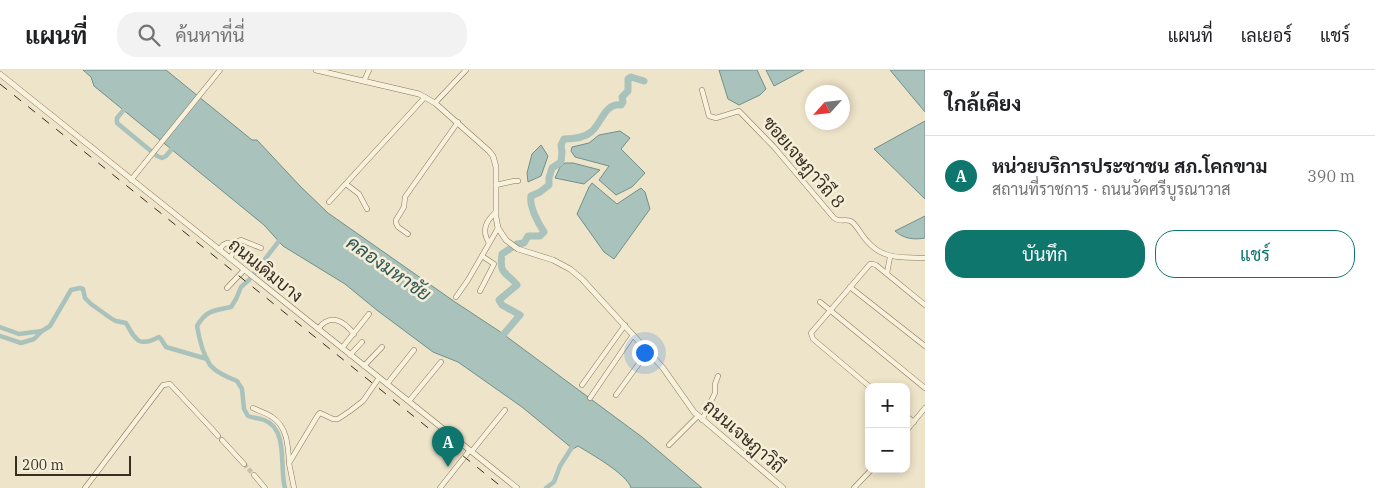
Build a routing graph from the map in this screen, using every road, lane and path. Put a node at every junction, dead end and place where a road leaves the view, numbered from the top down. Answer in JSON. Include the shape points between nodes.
{"nodes":[{"id":1,"x":316,"y":70,"type":"edge"},
{"id":2,"x":369,"y":70,"type":"edge"},
{"id":3,"x":466,"y":70,"type":"edge"},
{"id":4,"x":219,"y":71,"type":"edge"},
{"id":5,"x":0,"y":74,"type":"edge"},
{"id":6,"x":364,"y":81,"type":"junction"},
{"id":7,"x":702,"y":90,"type":"dead end"},
{"id":8,"x":425,"y":97,"type":"junction"},
{"id":9,"x":435,"y":103,"type":"junction"},
{"id":10,"x":458,"y":122,"type":"junction"},
{"id":11,"x":131,"y":180,"type":"junction"},
{"id":12,"x":518,"y":181,"type":"dead end"},
{"id":13,"x":346,"y":184,"type":"junction"},
{"id":14,"x":496,"y":185,"type":"junction"},
{"id":15,"x":329,"y":202,"type":"dead end"},
{"id":16,"x":367,"y":209,"type":"dead end"},
{"id":17,"x":496,"y":212,"type":"junction"},
{"id":18,"x":498,"y":228,"type":"junction"},
{"id":19,"x":408,"y":234,"type":"dead end"},
{"id":20,"x":489,"y":243,"type":"junction"},
{"id":21,"x":231,"y":244,"type":"junction"},
{"id":22,"x":261,"y":248,"type":"dead end"},
{"id":23,"x":219,"y":250,"type":"junction"},
{"id":24,"x":482,"y":256,"type":"junction"},
{"id":25,"x":890,"y":257,"type":"junction"},
{"id":26,"x":229,"y":258,"type":"junction"},
{"id":27,"x":925,"y":258,"type":"edge"},
{"id":28,"x":246,"y":272,"type":"junction"},
{"id":29,"x":886,"y":273,"type":"junction"},
{"id":30,"x":850,"y":287,"type":"junction"},
{"id":31,"x":227,"y":288,"type":"dead end"},
{"id":32,"x":480,"y":291,"type":"dead end"},
{"id":33,"x":456,"y":297,"type":"dead end"},
{"id":34,"x":820,"y":302,"type":"dead end"},
{"id":35,"x":925,"y":305,"type":"edge"},
{"id":36,"x":830,"y":311,"type":"junction"},
{"id":37,"x":369,"y":314,"type":"dead end"},
{"id":38,"x":625,"y":325,"type":"junction"},
{"id":39,"x":318,"y":329,"type":"junction"},
{"id":40,"x":354,"y":334,"type":"junction"},
{"id":41,"x":633,"y":335,"type":"junction"},
{"id":42,"x":362,"y":342,"type":"dead end"},
{"id":43,"x":925,"y":346,"type":"edge"},
{"id":44,"x":382,"y":347,"type":"dead end"},
{"id":45,"x":342,"y":348,"type":"junction"},
{"id":46,"x":414,"y":350,"type":"dead end"},
{"id":47,"x":648,"y":351,"type":"junction"},
{"id":48,"x":350,"y":355,"type":"junction"},
{"id":49,"x":442,"y":362,"type":"dead end"},
{"id":50,"x":364,"y":366,"type":"junction"},
{"id":51,"x":718,"y":376,"type":"dead end"},
{"id":52,"x":380,"y":378,"type":"junction"},
{"id":53,"x":865,"y":383,"type":"edge"},
{"id":54,"x":387,"y":384,"type":"junction"},
{"id":55,"x":582,"y":385,"type":"dead end"},
{"id":56,"x":925,"y":388,"type":"edge"},
{"id":57,"x":616,"y":395,"type":"dead end"},
{"id":58,"x":590,"y":398,"type":"dead end"},
{"id":59,"x":409,"y":401,"type":"junction"},
{"id":60,"x":253,"y":408,"type":"dead end"},
{"id":61,"x":504,"y":410,"type":"dead end"},
{"id":62,"x":924,"y":412,"type":"edge"},
{"id":63,"x":698,"y":416,"type":"junction"},
{"id":64,"x":910,"y":419,"type":"edge"},
{"id":65,"x":702,"y":420,"type":"junction"},
{"id":66,"x":914,"y":422,"type":"junction"},
{"id":67,"x":909,"y":428,"type":"edge"},
{"id":68,"x":669,"y":445,"type":"dead end"},
{"id":69,"x":471,"y":451,"type":"junction"},
{"id":70,"x":289,"y":463,"type":"junction"},
{"id":71,"x":244,"y":464,"type":"tunnel mouth"},
{"id":72,"x":868,"y":473,"type":"edge"},
{"id":73,"x":254,"y":475,"type":"tunnel mouth"},
{"id":74,"x":780,"y":487,"type":"edge"},
{"id":75,"x":85,"y":488,"type":"edge"},
{"id":76,"x":265,"y":488,"type":"edge"},
{"id":77,"x":294,"y":488,"type":"edge"},
{"id":78,"x":440,"y":488,"type":"edge"},
{"id":79,"x":517,"y":488,"type":"edge"},
{"id":80,"x":854,"y":488,"type":"edge"}],
"edges":[{"from":1,"to":6,"type":"street","name":"ถนนเจษฎาวิถี"},
{"from":2,"to":6,"type":"street"},
{"from":3,"to":9,"type":"street"},
{"from":4,"to":11,"type":"street"},
{"from":5,"to":11,"type":"street","name":"ถนนเดิมบาง"},
{"from":6,"to":8,"type":"street","name":"ถนนเจษฎาวิถี"},
{"from":7,"to":25,"type":"street","name":"ซอยเจษฎาวิถี 8","via":[[709,116],[716,118],[739,111],[837,221],[854,223],[875,250]]},
{"from":8,"to":9,"type":"street","name":"ถนนเจษฎาวิถี"},
{"from":8,"to":13,"type":"street"},
{"from":9,"to":10,"type":"street","name":"ถนนเจษฎาวิถี"},
{"from":10,"to":14,"type":"street","name":"ถนนเจษฎาวิถี","via":[[493,156]]},
{"from":10,"to":19,"type":"street","via":[[405,198],[396,223]]},
{"from":11,"to":23,"type":"street","name":"ถนนเดิมบาง"},
{"from":12,"to":14,"type":"street"},
{"from":13,"to":15,"type":"street"},
{"from":13,"to":16,"type":"street","via":[[359,194]]},
{"from":14,"to":17,"type":"street","name":"ถนนเจษฎาวิถี"},
{"from":17,"to":18,"type":"street","name":"ถนนเจษฎาวิถี"},
{"from":17,"to":20,"type":"street","via":[[485,226]]},
{"from":18,"to":20,"type":"street"},
{"from":18,"to":38,"type":"street","name":"ถนนเจษฎาวิถี","via":[[516,248],[570,269]]},
{"from":20,"to":24,"type":"street"},
{"from":21,"to":22,"type":"street","via":[[241,240]]},
{"from":21,"to":23,"type":"street","via":[[223,245]]},
{"from":21,"to":26,"type":"street","via":[[234,251]]},
{"from":23,"to":26,"type":"street","name":"ถนนเดิมบาง"},
{"from":24,"to":32,"type":"street","via":[[494,264]]},
{"from":24,"to":33,"type":"street"},
{"from":25,"to":27,"type":"street"},
{"from":25,"to":29,"type":"street"},
{"from":26,"to":28,"type":"street","name":"ถนนเดิมบาง"},
{"from":28,"to":31,"type":"street"},
{"from":28,"to":39,"type":"street","name":"ถนนเดิมบาง"},
{"from":29,"to":30,"type":"street","via":[[870,264]]},
{"from":29,"to":35,"type":"street"},
{"from":30,"to":36,"type":"street"},
{"from":30,"to":43,"type":"street"},
{"from":34,"to":36,"type":"street"},
{"from":36,"to":53,"type":"street","via":[[811,336]]},
{"from":36,"to":56,"type":"street"},
{"from":37,"to":40,"type":"street"},
{"from":38,"to":41,"type":"street","name":"ถนนเจษฎาวิถี"},
{"from":38,"to":55,"type":"street"},
{"from":39,"to":40,"type":"street","via":[[329,319],[341,321]]},
{"from":39,"to":45,"type":"street","name":"ถนนเดิมบาง"},
{"from":40,"to":45,"type":"street"},
{"from":41,"to":47,"type":"street","name":"ถนนเจษฎาวิถี"},
{"from":41,"to":58,"type":"street"},
{"from":42,"to":48,"type":"street"},
{"from":44,"to":50,"type":"street"},
{"from":45,"to":48,"type":"street","name":"ถนนเดิมบาง"},
{"from":46,"to":54,"type":"street"},
{"from":47,"to":57,"type":"street"},
{"from":47,"to":63,"type":"street","name":"ถนนเจษฎาวิถี"},
{"from":48,"to":50,"type":"street","name":"ถนนเดิมบาง"},
{"from":49,"to":59,"type":"street"},
{"from":50,"to":52,"type":"street","name":"ถนนเดิมบาง"},
{"from":51,"to":65,"type":"street","via":[[715,393]]},
{"from":52,"to":54,"type":"street","name":"ถนนเดิมบาง"},
{"from":52,"to":70,"type":"street","via":[[363,401],[338,419],[320,413]]},
{"from":54,"to":59,"type":"street","name":"ถนนเดิมบาง"},
{"from":59,"to":69,"type":"street","name":"ถนนเดิมบาง"},
{"from":60,"to":70,"type":"street","via":[[273,417],[284,430]]},
{"from":61,"to":69,"type":"street"},
{"from":62,"to":66,"type":"street"},
{"from":63,"to":65,"type":"street","name":"ถนนเจษฎาวิถี"},
{"from":63,"to":68,"type":"street"},
{"from":64,"to":66,"type":"street"},
{"from":65,"to":74,"type":"street","name":"ถนนเจษฎาวิถี"},
{"from":66,"to":67,"type":"street"},
{"from":69,"to":78,"type":"street"},
{"from":69,"to":79,"type":"street","name":"ถนนเดิมบาง"},
{"from":70,"to":77,"type":"street"},
{"from":71,"to":75,"type":"street","via":[[170,384],[163,385]]},
{"from":72,"to":80,"type":"street"},
{"from":73,"to":76,"type":"street"}]}
